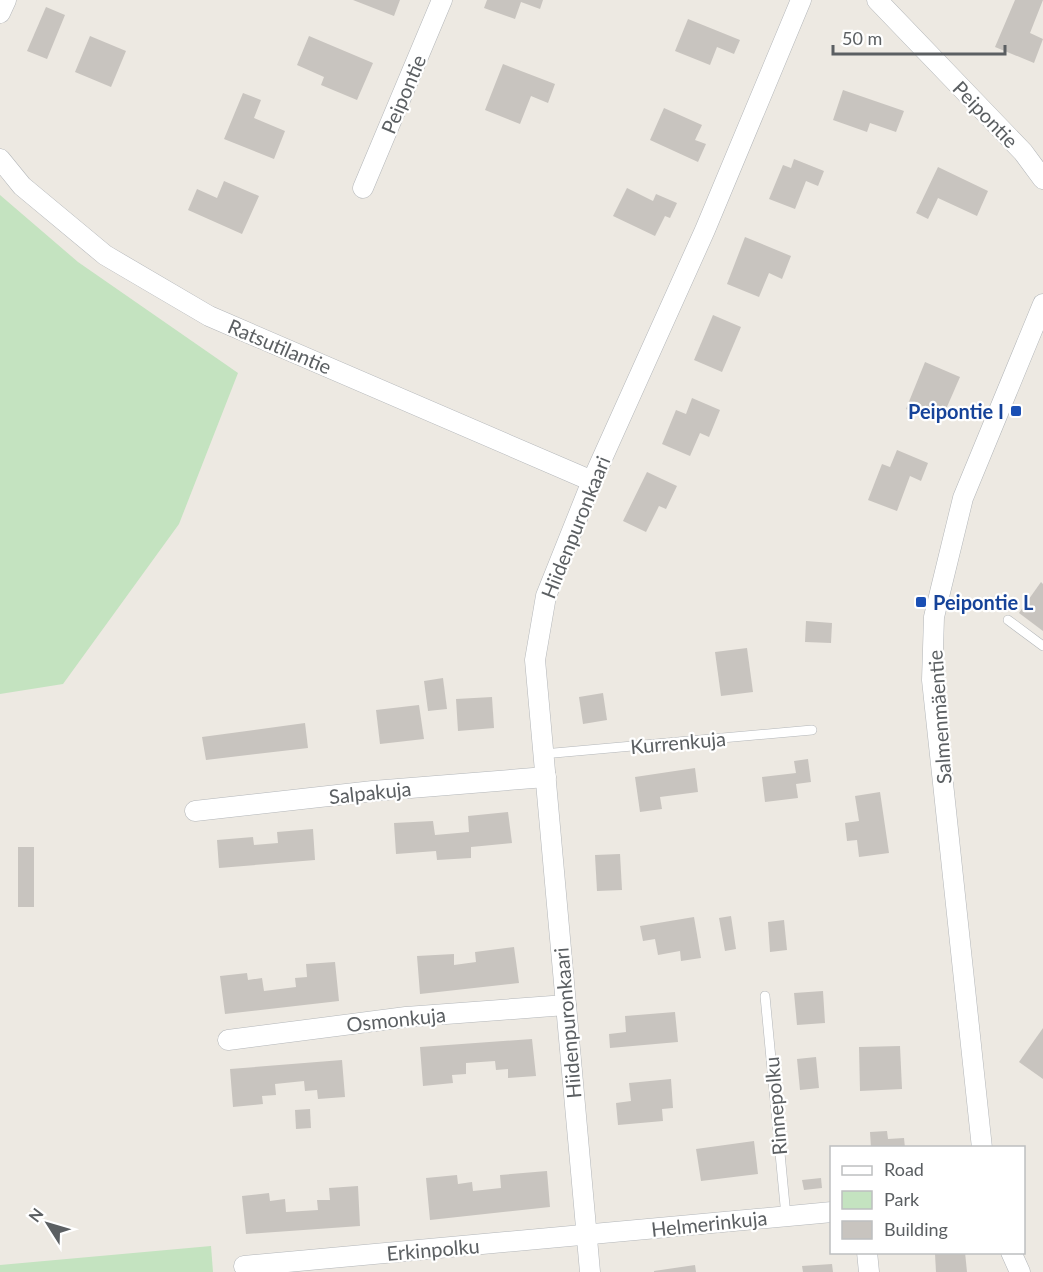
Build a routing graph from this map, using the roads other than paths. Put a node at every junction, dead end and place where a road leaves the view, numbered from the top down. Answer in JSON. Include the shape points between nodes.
{"nodes":[{"id":1,"x":6,"y":0,"type":"edge"},
{"id":2,"x":442,"y":0,"type":"edge"},
{"id":3,"x":801,"y":0,"type":"edge"},
{"id":4,"x":877,"y":0,"type":"edge"},
{"id":5,"x":0,"y":13,"type":"edge"},
{"id":6,"x":0,"y":159,"type":"edge"},
{"id":7,"x":1043,"y":179,"type":"edge"},
{"id":8,"x":363,"y":188,"type":"dead end"},
{"id":9,"x":1043,"y":304,"type":"edge"},
{"id":10,"x":592,"y":481,"type":"junction"},
{"id":11,"x":1008,"y":620,"type":"dead end"},
{"id":12,"x":1043,"y":646,"type":"edge"},
{"id":13,"x":812,"y":730,"type":"dead end"},
{"id":14,"x":543,"y":754,"type":"junction"},
{"id":15,"x":546,"y":777,"type":"junction"},
{"id":16,"x":195,"y":811,"type":"dead end"},
{"id":17,"x":765,"y":996,"type":"dead end"},
{"id":18,"x":566,"y":1005,"type":"junction"},
{"id":19,"x":228,"y":1040,"type":"dead end"},
{"id":20,"x":982,"y":1146,"type":"edge"},
{"id":21,"x":830,"y":1212,"type":"edge"},
{"id":22,"x":786,"y":1216,"type":"junction"},
{"id":23,"x":586,"y":1236,"type":"junction"},
{"id":24,"x":867,"y":1254,"type":"edge"},
{"id":25,"x":1012,"y":1254,"type":"edge"},
{"id":26,"x":244,"y":1266,"type":"dead end"},
{"id":27,"x":590,"y":1272,"type":"edge"},
{"id":28,"x":869,"y":1272,"type":"edge"},
{"id":29,"x":1020,"y":1272,"type":"edge"}],
"edges":[{"from":1,"to":5,"type":"street"},
{"from":2,"to":8,"type":"street","name":"Peipontie"},
{"from":3,"to":10,"type":"street","name":"Hiidenpuronkaari","via":[[705,230]]},
{"from":4,"to":7,"type":"street","name":"Peipontie","via":[[1023,152]]},
{"from":6,"to":10,"type":"street","name":"Ratsutilantie","via":[[22,186],[105,255],[209,316]]},
{"from":9,"to":20,"type":"street","name":"Salmenmäentie","via":[[963,498],[934,617],[932,680]]},
{"from":10,"to":14,"type":"street","name":"Hiidenpuronkaari","via":[[546,596],[535,660]]},
{"from":11,"to":12,"type":"lane"},
{"from":13,"to":14,"type":"lane","name":"Kurrenkuja"},
{"from":14,"to":15,"type":"street","name":"Hiidenpuronkaari"},
{"from":15,"to":16,"type":"street","name":"Salpakuja"},
{"from":15,"to":18,"type":"street","name":"Hiidenpuronkaari"},
{"from":17,"to":22,"type":"lane","name":"Rinnepolku"},
{"from":18,"to":19,"type":"street","name":"Osmonkuja","via":[[406,1017]]},
{"from":18,"to":23,"type":"street","name":"Hiidenpuronkaari"},
{"from":21,"to":22,"type":"street","name":"Helmerinkuja"},
{"from":22,"to":23,"type":"street","name":"Helmerinkuja"},
{"from":23,"to":26,"type":"street","name":"Erkinpolku"},
{"from":23,"to":27,"type":"street","name":"Hiidenpuronkaari"},
{"from":24,"to":28,"type":"street"},
{"from":25,"to":29,"type":"street"}]}
